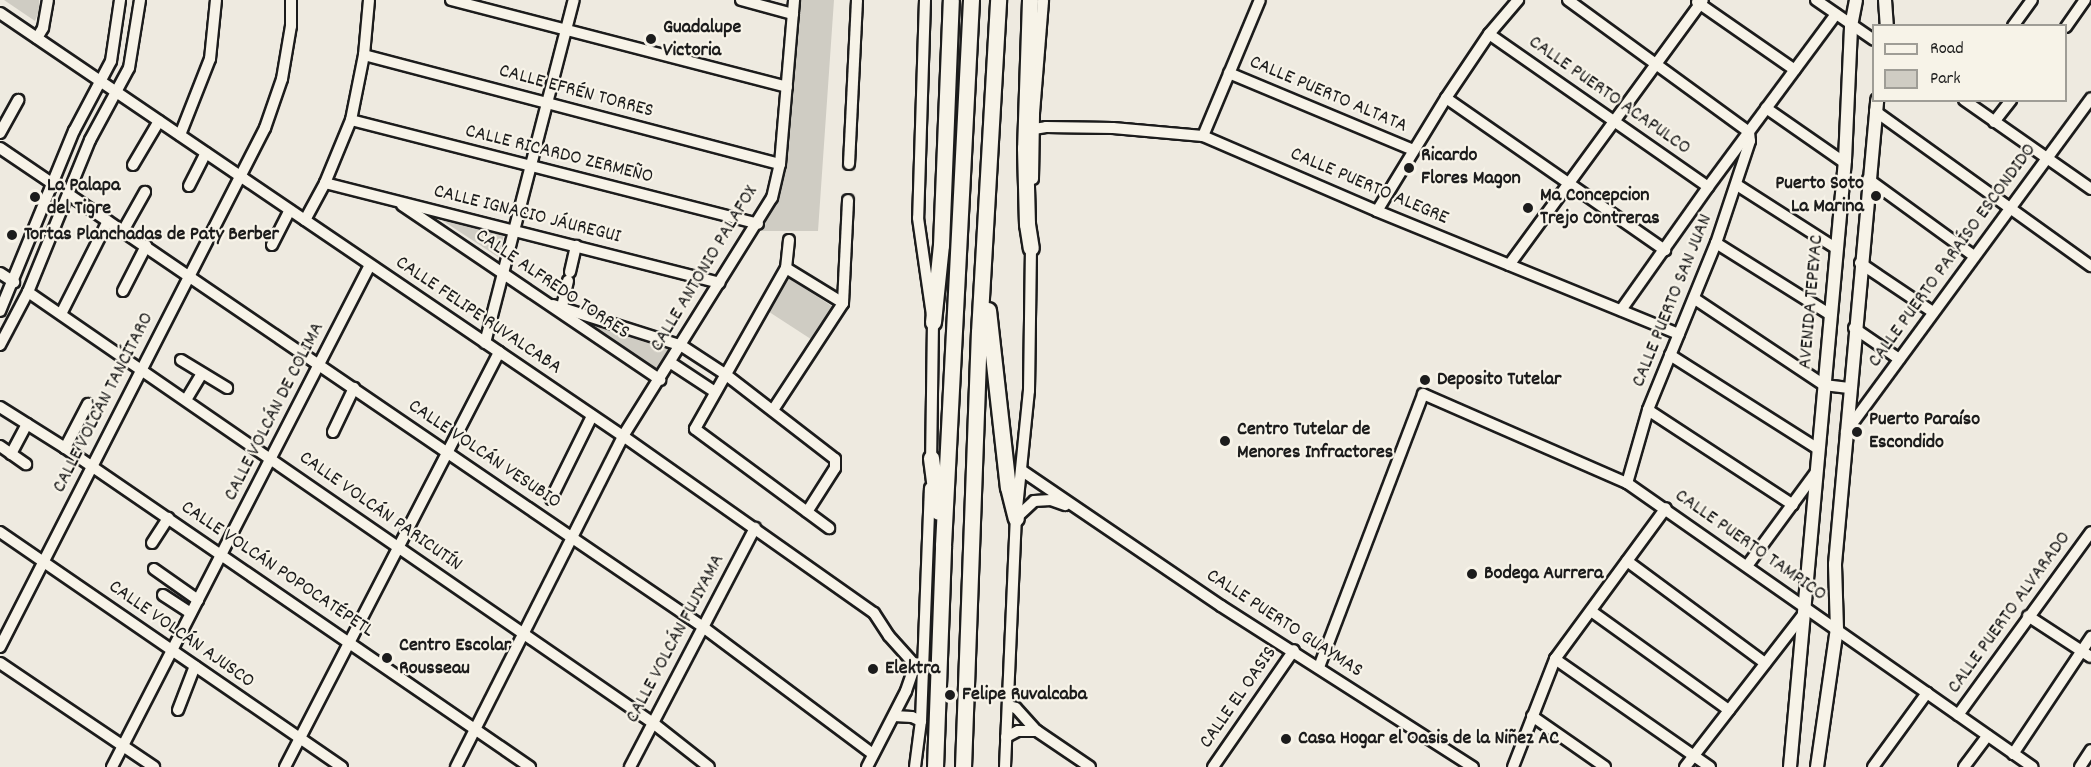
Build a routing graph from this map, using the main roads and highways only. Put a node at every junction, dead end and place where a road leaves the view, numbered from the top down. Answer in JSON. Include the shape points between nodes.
{"nodes":[{"id":1,"x":951,"y":0,"type":"edge"},
{"id":2,"x":956,"y":0,"type":"edge"},
{"id":3,"x":970,"y":0,"type":"edge"},
{"id":4,"x":998,"y":0,"type":"edge"},
{"id":5,"x":1030,"y":0,"type":"edge"},
{"id":6,"x":1856,"y":0,"type":"edge"},
{"id":7,"x":1885,"y":0,"type":"edge"},
{"id":8,"x":1887,"y":24,"type":"edge"},
{"id":9,"x":1876,"y":106,"type":"edge"},
{"id":10,"x":951,"y":202,"type":"junction"},
{"id":11,"x":941,"y":245,"type":"junction"},
{"id":12,"x":960,"y":245,"type":"junction"},
{"id":13,"x":1031,"y":248,"type":"road end"},
{"id":14,"x":985,"y":264,"type":"junction"},
{"id":15,"x":933,"y":322,"type":"road end"},
{"id":16,"x":931,"y":458,"type":"road end"},
{"id":17,"x":1016,"y":518,"type":"road end"},
{"id":18,"x":943,"y":545,"type":"junction"},
{"id":19,"x":935,"y":767,"type":"edge"},
{"id":20,"x":963,"y":767,"type":"edge"},
{"id":21,"x":1790,"y":767,"type":"edge"},
{"id":22,"x":1817,"y":767,"type":"edge"}],
"edges":[{"from":1,"to":11,"type":"highway"},
{"from":2,"to":10,"type":"highway"},
{"from":3,"to":12,"type":"highway"},
{"from":4,"to":14,"type":"highway"},
{"from":5,"to":13,"type":"highway","via":[[1026,180]]},
{"from":6,"to":21,"type":"main road","name":"AVENIDA TEPEYAC","via":[[1851,26],[1845,163]]},
{"from":7,"to":8,"type":"main road"},
{"from":9,"to":22,"type":"main road","via":[[1835,564],[1838,629]]},
{"from":10,"to":11,"type":"highway"},
{"from":10,"to":12,"type":"highway"},
{"from":11,"to":15,"type":"highway"},
{"from":12,"to":18,"type":"highway"},
{"from":14,"to":17,"type":"highway","via":[[1008,487]]},
{"from":14,"to":20,"type":"highway","via":[[979,332]]},
{"from":16,"to":18,"type":"highway"},
{"from":18,"to":19,"type":"highway"}]}
